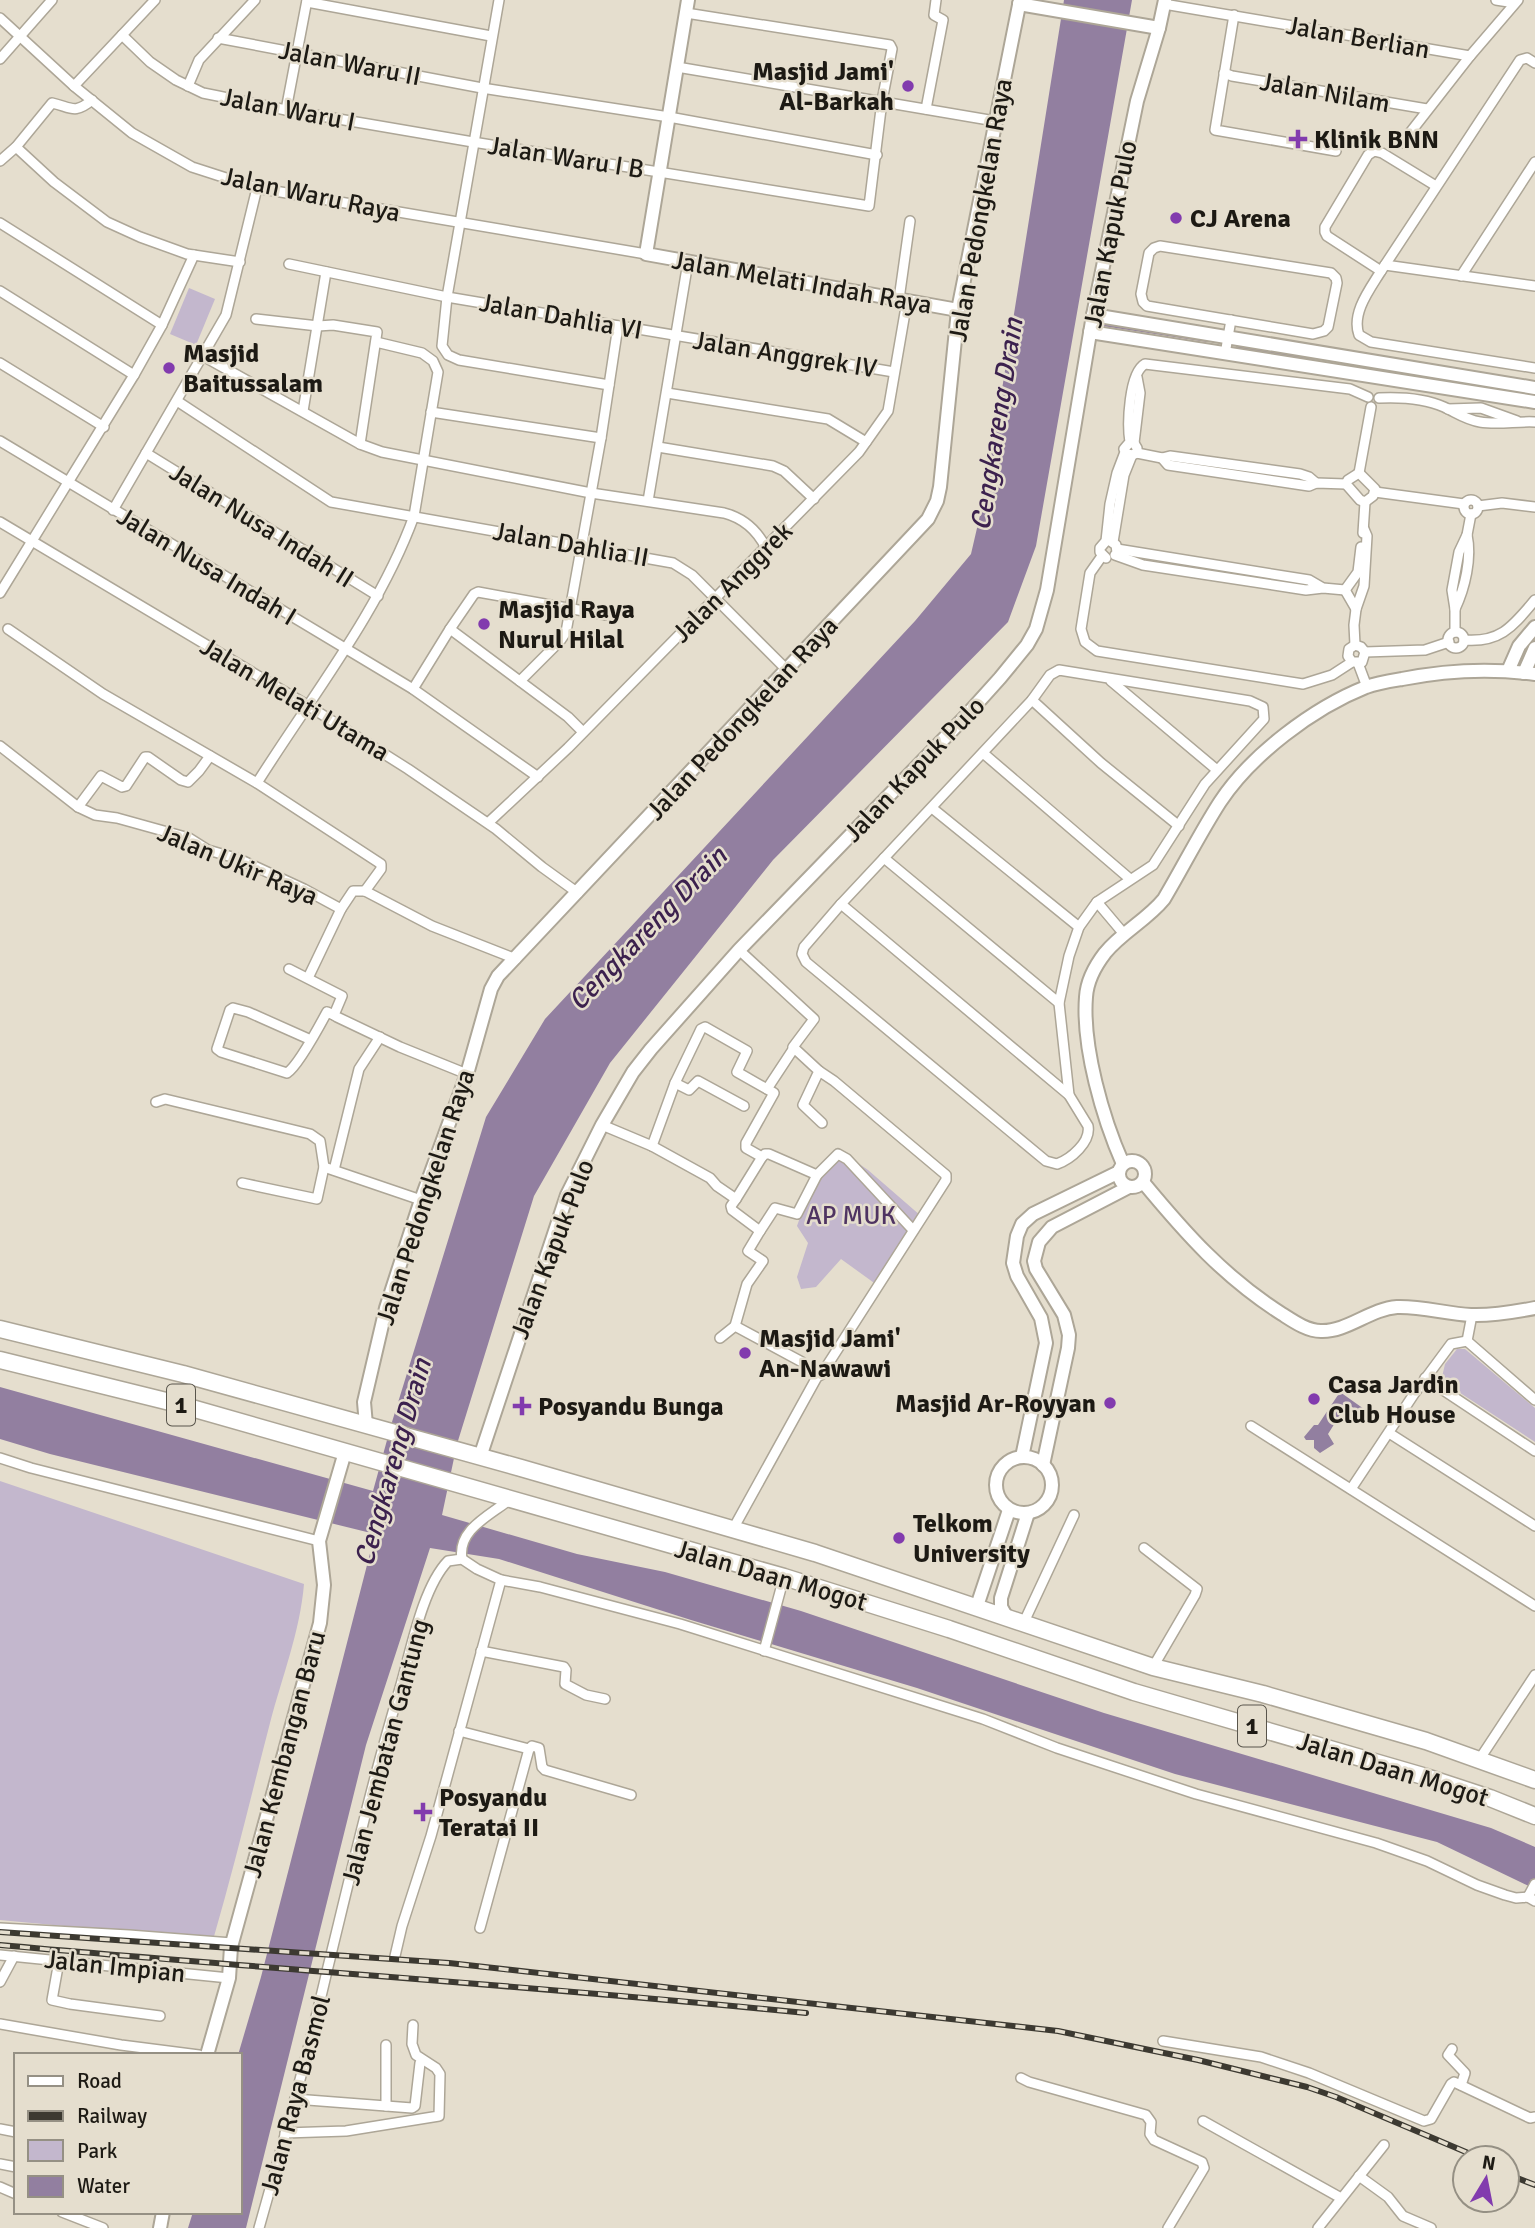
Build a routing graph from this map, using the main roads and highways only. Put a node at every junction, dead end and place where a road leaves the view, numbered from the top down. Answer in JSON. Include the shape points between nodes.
{"nodes":[{"id":1,"x":1164,"y":2,"type":"edge"},
{"id":2,"x":1023,"y":3,"type":"edge"},
{"id":3,"x":687,"y":7,"type":"edge"},
{"id":4,"x":1155,"y":28,"type":"junction"},
{"id":5,"x":958,"y":310,"type":"junction"},
{"id":6,"x":1093,"y":315,"type":"junction"},
{"id":7,"x":1090,"y":332,"type":"junction"},
{"id":8,"x":1535,"y":388,"type":"edge"},
{"id":9,"x":1535,"y":402,"type":"edge"},
{"id":10,"x":1535,"y":627,"type":"edge"},
{"id":11,"x":1535,"y":648,"type":"edge"},
{"id":12,"x":1508,"y":671,"type":"junction"},
{"id":13,"x":1529,"y":674,"type":"edge"},
{"id":14,"x":1124,"y":1166,"type":"junction"},
{"id":15,"x":1143,"y":1182,"type":"junction"},
{"id":16,"x":1129,"y":1187,"type":"junction"},
{"id":17,"x":1535,"y":1308,"type":"edge"},
{"id":18,"x":0,"y":1329,"type":"edge"},
{"id":19,"x":0,"y":1360,"type":"edge"},
{"id":20,"x":361,"y":1424,"type":"junction"},
{"id":21,"x":353,"y":1455,"type":"junction"},
{"id":22,"x":480,"y":1457,"type":"junction"},
{"id":23,"x":1022,"y":1457,"type":"junction"},
{"id":24,"x":1043,"y":1465,"type":"junction"},
{"id":25,"x":1009,"y":1510,"type":"junction"},
{"id":26,"x":1027,"y":1513,"type":"junction"},
{"id":27,"x":977,"y":1606,"type":"junction"},
{"id":28,"x":1006,"y":1616,"type":"junction"},
{"id":29,"x":969,"y":1636,"type":"junction"},
{"id":30,"x":1154,"y":1667,"type":"junction"},
{"id":31,"x":1134,"y":1692,"type":"junction"},
{"id":32,"x":1157,"y":1699,"type":"junction"},
{"id":33,"x":1535,"y":1780,"type":"edge"},
{"id":34,"x":1535,"y":1816,"type":"edge"},
{"id":35,"x":208,"y":2053,"type":"edge"}],
"edges":[{"from":1,"to":4,"type":"main road","name":"Jalan Kapuk Pulo"},
{"from":2,"to":4,"type":"main road"},
{"from":2,"to":5,"type":"main road","name":"Jalan Pedongkelan Raya"},
{"from":3,"to":5,"type":"main road","name":"Jalan Melati Indah Raya","via":[[646,254]]},
{"from":4,"to":6,"type":"main road","name":"Jalan Kapuk Pulo"},
{"from":5,"to":20,"type":"main road","name":"Jalan Pedongkelan Raya","via":[[940,487],[928,519],[498,976],[491,989],[467,1074],[386,1308]]},
{"from":6,"to":7,"type":"main road","name":"Jalan Kapuk Pulo"},
{"from":6,"to":8,"type":"main road"},
{"from":7,"to":9,"type":"main road"},
{"from":7,"to":22,"type":"main road","name":"Jalan Kapuk Pulo","via":[[1047,590],[1036,629],[964,718],[739,950],[633,1072],[560,1214]]},
{"from":10,"to":12,"type":"main road","via":[[1519,646]]},
{"from":11,"to":13,"type":"main road"},
{"from":12,"to":13,"type":"main road"},
{"from":12,"to":14,"type":"main road","via":[[1440,672],[1367,687],[1306,721],[1262,753],[1220,801],[1164,899],[1105,953],[1092,973],[1086,995],[1089,1046],[1101,1102]]},
{"from":14,"to":15,"type":"main road","via":[[1140,1162],[1145,1169]]},
{"from":14,"to":16,"type":"main road","via":[[1121,1181]]},
{"from":14,"to":23,"type":"main road","via":[[1033,1214],[1017,1236],[1013,1263],[1045,1330],[1044,1358]]},
{"from":15,"to":16,"type":"main road"},
{"from":15,"to":17,"type":"main road","via":[[1209,1258],[1262,1301],[1307,1328],[1330,1330],[1396,1307],[1472,1315]]},
{"from":16,"to":24,"type":"main road","via":[[1052,1227],[1039,1242],[1036,1269],[1058,1303],[1069,1335]]},
{"from":18,"to":20,"type":"highway","name":"Jalan Daan Mogot","number":"1"},
{"from":19,"to":21,"type":"highway","name":"Jalan Daan Mogot","number":"1","via":[[174,1403]]},
{"from":20,"to":22,"type":"highway","name":"Jalan Daan Mogot","number":"1"},
{"from":21,"to":29,"type":"highway","name":"Jalan Daan Mogot","number":"1","via":[[784,1577]]},
{"from":21,"to":35,"type":"main road","name":"Jalan Kembangan Baru","via":[[339,1473],[321,1535],[324,1585],[320,1623],[232,1943],[229,1978]]},
{"from":22,"to":27,"type":"highway","name":"Jalan Daan Mogot","number":"1","via":[[816,1553]]},
{"from":23,"to":24,"type":"main road"},
{"from":23,"to":25,"type":"main road","via":[[1006,1463],[996,1479],[998,1496]]},
{"from":24,"to":26,"type":"main road","via":[[1051,1480],[1049,1498]]},
{"from":25,"to":26,"type":"main road"},
{"from":25,"to":27,"type":"main road"},
{"from":26,"to":28,"type":"main road","via":[[1001,1598]]},
{"from":27,"to":28,"type":"highway","name":"Jalan Daan Mogot","number":"1"},
{"from":27,"to":29,"type":"highway"},
{"from":28,"to":30,"type":"highway","name":"Jalan Daan Mogot","number":"1"},
{"from":29,"to":31,"type":"highway","name":"Jalan Daan Mogot","number":"1"},
{"from":30,"to":31,"type":"highway"},
{"from":30,"to":32,"type":"highway"},
{"from":30,"to":33,"type":"highway","name":"Jalan Daan Mogot","number":"1","via":[[1353,1719]]},
{"from":31,"to":32,"type":"highway","name":"Jalan Daan Mogot","number":"1"},
{"from":32,"to":34,"type":"highway","name":"Jalan Daan Mogot","number":"1","via":[[1423,1776]]}]}
